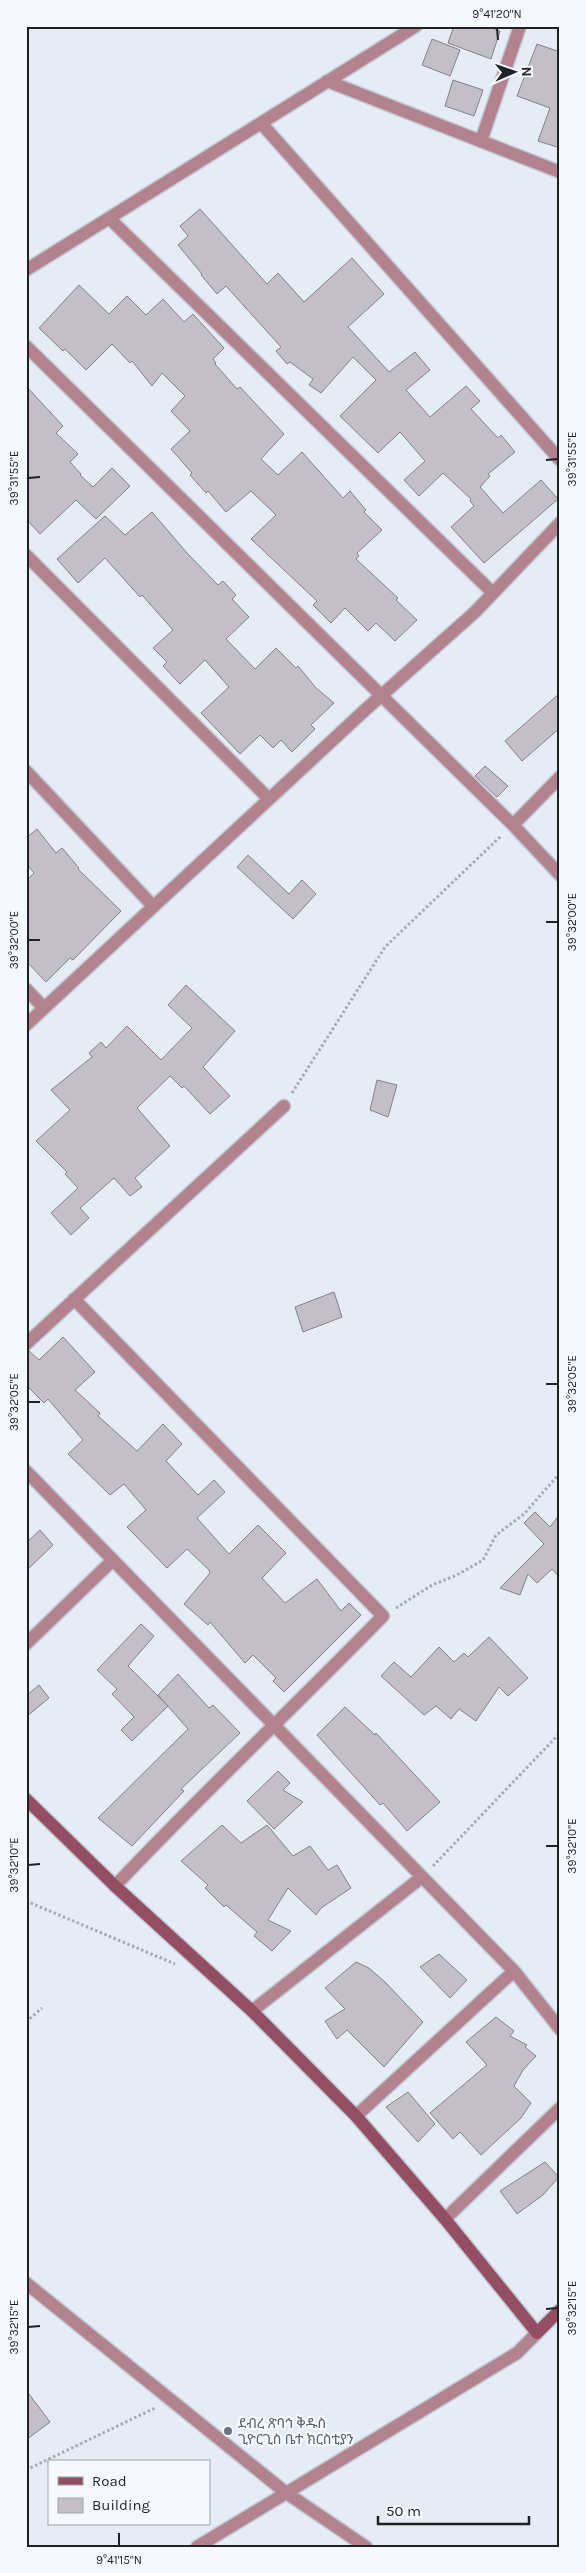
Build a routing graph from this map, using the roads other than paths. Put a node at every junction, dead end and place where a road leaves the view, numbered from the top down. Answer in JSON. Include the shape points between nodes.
{"nodes":[{"id":1,"x":416,"y":26,"type":"edge"},
{"id":2,"x":520,"y":26,"type":"edge"},
{"id":3,"x":327,"y":81,"type":"junction"},
{"id":4,"x":261,"y":123,"type":"junction"},
{"id":5,"x":481,"y":141,"type":"junction"},
{"id":6,"x":560,"y":172,"type":"edge"},
{"id":7,"x":109,"y":218,"type":"junction"},
{"id":8,"x":26,"y":270,"type":"edge"},
{"id":9,"x":26,"y":346,"type":"edge"},
{"id":10,"x":560,"y":460,"type":"edge"},
{"id":11,"x":560,"y":523,"type":"edge"},
{"id":12,"x":26,"y":555,"type":"edge"},
{"id":13,"x":493,"y":593,"type":"junction"},
{"id":14,"x":381,"y":696,"type":"junction"},
{"id":15,"x":26,"y":771,"type":"edge"},
{"id":16,"x":560,"y":777,"type":"edge"},
{"id":17,"x":269,"y":799,"type":"junction"},
{"id":18,"x":513,"y":825,"type":"junction"},
{"id":19,"x":560,"y":875,"type":"edge"},
{"id":20,"x":153,"y":906,"type":"junction"},
{"id":21,"x":26,"y":989,"type":"edge"},
{"id":22,"x":44,"y":1008,"type":"junction"},
{"id":23,"x":26,"y":1025,"type":"edge"},
{"id":24,"x":284,"y":1106,"type":"road end"},
{"id":25,"x":74,"y":1300,"type":"junction"},
{"id":26,"x":26,"y":1344,"type":"edge"},
{"id":27,"x":26,"y":1470,"type":"edge"},
{"id":28,"x":113,"y":1560,"type":"junction"},
{"id":29,"x":26,"y":1644,"type":"edge"},
{"id":30,"x":274,"y":1727,"type":"junction"},
{"id":31,"x":26,"y":1799,"type":"edge"},
{"id":32,"x":422,"y":1877,"type":"junction"},
{"id":33,"x":115,"y":1886,"type":"junction"},
{"id":34,"x":514,"y":1971,"type":"junction"},
{"id":35,"x":252,"y":2011,"type":"junction"},
{"id":36,"x":560,"y":2029,"type":"edge"},
{"id":37,"x":560,"y":2108,"type":"edge"},
{"id":38,"x":356,"y":2116,"type":"junction"},
{"id":39,"x":444,"y":2219,"type":"junction"},
{"id":40,"x":26,"y":2283,"type":"edge"},
{"id":41,"x":560,"y":2310,"type":"edge"},
{"id":42,"x":537,"y":2333,"type":"junction"},
{"id":43,"x":285,"y":2492,"type":"junction"},
{"id":44,"x":197,"y":2547,"type":"edge"},
{"id":45,"x":366,"y":2547,"type":"edge"}],
"edges":[{"from":1,"to":3,"type":"street"},
{"from":2,"to":5,"type":"street"},
{"from":3,"to":4,"type":"street"},
{"from":3,"to":5,"type":"street"},
{"from":4,"to":7,"type":"street"},
{"from":4,"to":10,"type":"street"},
{"from":5,"to":6,"type":"street"},
{"from":7,"to":8,"type":"street"},
{"from":7,"to":13,"type":"street"},
{"from":9,"to":14,"type":"street"},
{"from":11,"to":13,"type":"street"},
{"from":12,"to":17,"type":"street"},
{"from":13,"to":14,"type":"street"},
{"from":14,"to":17,"type":"street"},
{"from":14,"to":18,"type":"street"},
{"from":15,"to":20,"type":"street"},
{"from":16,"to":18,"type":"street"},
{"from":17,"to":20,"type":"street"},
{"from":18,"to":19,"type":"street"},
{"from":20,"to":22,"type":"street"},
{"from":21,"to":22,"type":"street"},
{"from":22,"to":23,"type":"street"},
{"from":24,"to":25,"type":"street"},
{"from":25,"to":26,"type":"street"},
{"from":25,"to":30,"type":"street","via":[[383,1616]]},
{"from":27,"to":28,"type":"street"},
{"from":28,"to":29,"type":"street"},
{"from":28,"to":30,"type":"street"},
{"from":30,"to":32,"type":"street"},
{"from":30,"to":33,"type":"street","via":[[186,1810]]},
{"from":31,"to":33,"type":"street"},
{"from":32,"to":34,"type":"street"},
{"from":32,"to":35,"type":"street"},
{"from":33,"to":35,"type":"street"},
{"from":34,"to":36,"type":"street"},
{"from":34,"to":38,"type":"street"},
{"from":35,"to":38,"type":"street"},
{"from":37,"to":39,"type":"street"},
{"from":38,"to":39,"type":"street"},
{"from":39,"to":42,"type":"street"},
{"from":40,"to":43,"type":"street"},
{"from":41,"to":42,"type":"street"},
{"from":42,"to":43,"type":"street","via":[[517,2353]]},
{"from":43,"to":44,"type":"street"},
{"from":43,"to":45,"type":"street"}]}
